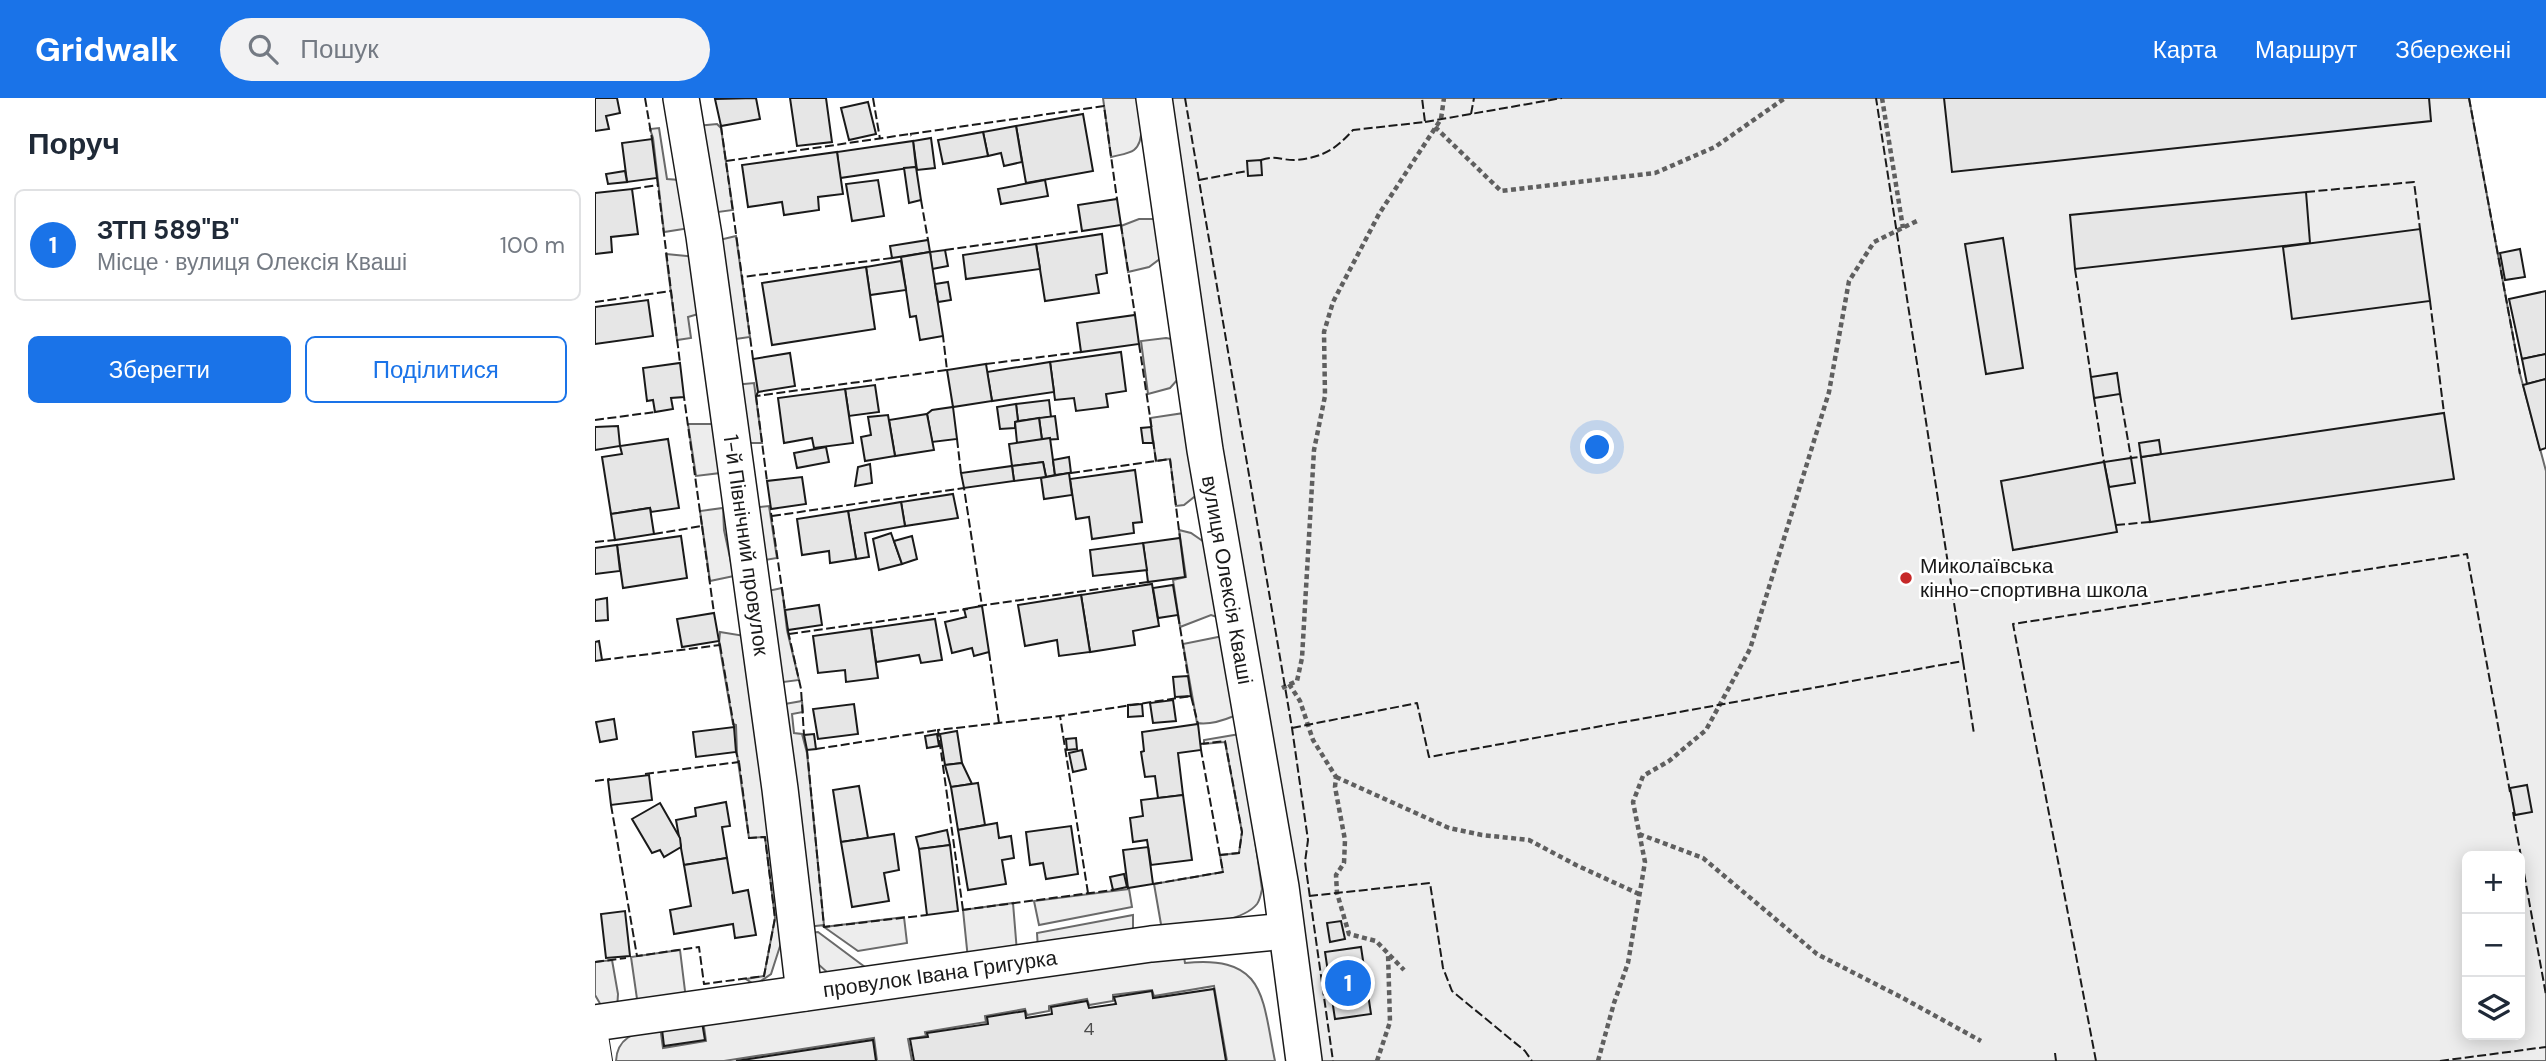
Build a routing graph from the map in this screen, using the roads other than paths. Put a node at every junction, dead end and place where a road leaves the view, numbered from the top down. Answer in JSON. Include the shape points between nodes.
{"nodes":[{"id":1,"x":681,"y":98,"type":"edge"},
{"id":2,"x":1154,"y":98,"type":"edge"},
{"id":3,"x":1286,"y":931,"type":"junction"},
{"id":4,"x":804,"y":993,"type":"junction"},
{"id":5,"x":596,"y":1023,"type":"edge"},
{"id":6,"x":603,"y":1061,"type":"edge"},
{"id":7,"x":1304,"y":1061,"type":"edge"}],
"edges":[{"from":1,"to":4,"type":"street","name":"1-й Північний провулок","via":[[706,250]]},
{"from":2,"to":3,"type":"street","name":"вулиця Олексія Кваші","via":[[1205,450]]},
{"from":3,"to":4,"type":"street","name":"провулок Івана Григурка","via":[[1151,944]]},
{"from":3,"to":7,"type":"street","name":"вулиця Олексія Кваші"},
{"from":4,"to":5,"type":"street","name":"провулок Івана Григурка"},
{"from":5,"to":6,"type":"lane"}]}
